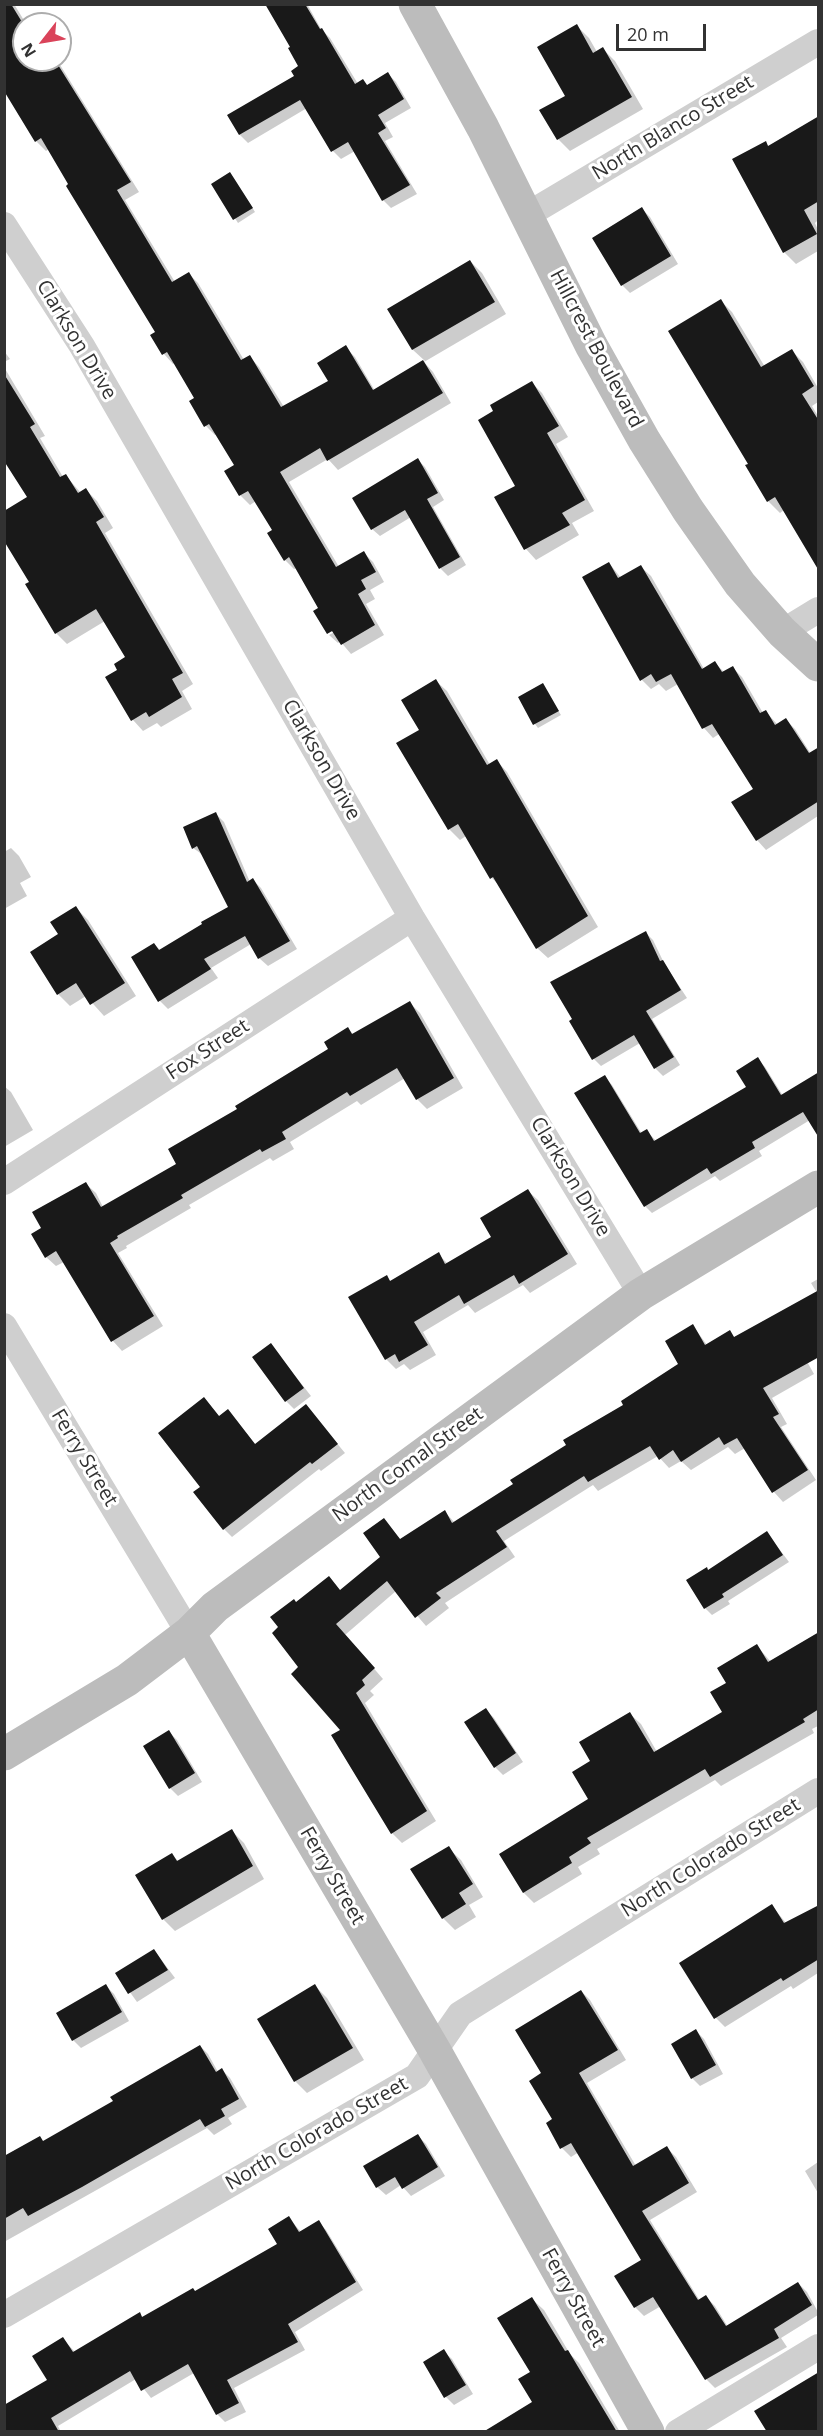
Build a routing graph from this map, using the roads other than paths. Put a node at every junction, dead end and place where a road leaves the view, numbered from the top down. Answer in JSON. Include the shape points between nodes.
{"nodes":[{"id":1,"x":415,"y":4,"type":"edge"},
{"id":2,"x":819,"y":42,"type":"edge"},
{"id":3,"x":527,"y":215,"type":"junction"},
{"id":4,"x":4,"y":225,"type":"edge"},
{"id":5,"x":819,"y":610,"type":"edge"},
{"id":6,"x":782,"y":632,"type":"junction"},
{"id":7,"x":819,"y":665,"type":"edge"},
{"id":8,"x":412,"y":918,"type":"junction"},
{"id":9,"x":4,"y":1182,"type":"edge"},
{"id":10,"x":819,"y":1187,"type":"edge"},
{"id":11,"x":641,"y":1294,"type":"junction"},
{"id":12,"x":4,"y":1326,"type":"edge"},
{"id":13,"x":189,"y":1633,"type":"junction"},
{"id":14,"x":4,"y":1754,"type":"edge"},
{"id":15,"x":819,"y":1791,"type":"edge"},
{"id":16,"x":435,"y":2051,"type":"junction"},
{"id":17,"x":4,"y":2315,"type":"edge"},
{"id":18,"x":819,"y":2347,"type":"edge"},
{"id":19,"x":648,"y":2432,"type":"edge"},
{"id":20,"x":678,"y":2432,"type":"edge"}],
"edges":[{"from":1,"to":3,"type":"street","name":"Hillcrest Boulevard"},
{"from":2,"to":3,"type":"street","name":"North Blanco Street"},
{"from":3,"to":6,"type":"street","name":"Hillcrest Boulevard","via":[[591,345],[644,440],[740,584]]},
{"from":4,"to":8,"type":"street","name":"Clarkson Drive","via":[[88,356]]},
{"from":5,"to":6,"type":"street"},
{"from":6,"to":7,"type":"street","name":"Hillcrest Boulevard"},
{"from":8,"to":9,"type":"street","name":"Fox Street"},
{"from":8,"to":11,"type":"street","name":"Clarkson Drive"},
{"from":10,"to":11,"type":"street","name":"North Comal Street"},
{"from":11,"to":13,"type":"street","name":"North Comal Street","via":[[215,1607]]},
{"from":12,"to":13,"type":"street","name":"Ferry Street"},
{"from":13,"to":14,"type":"street","name":"North Comal Street","via":[[127,1680]]},
{"from":13,"to":16,"type":"street","name":"Ferry Street"},
{"from":15,"to":16,"type":"street","name":"North Colorado Street","via":[[460,2014]]},
{"from":16,"to":17,"type":"street","name":"North Colorado Street","via":[[417,2076]]},
{"from":16,"to":19,"type":"street","name":"Ferry Street"},
{"from":18,"to":20,"type":"street"}]}
